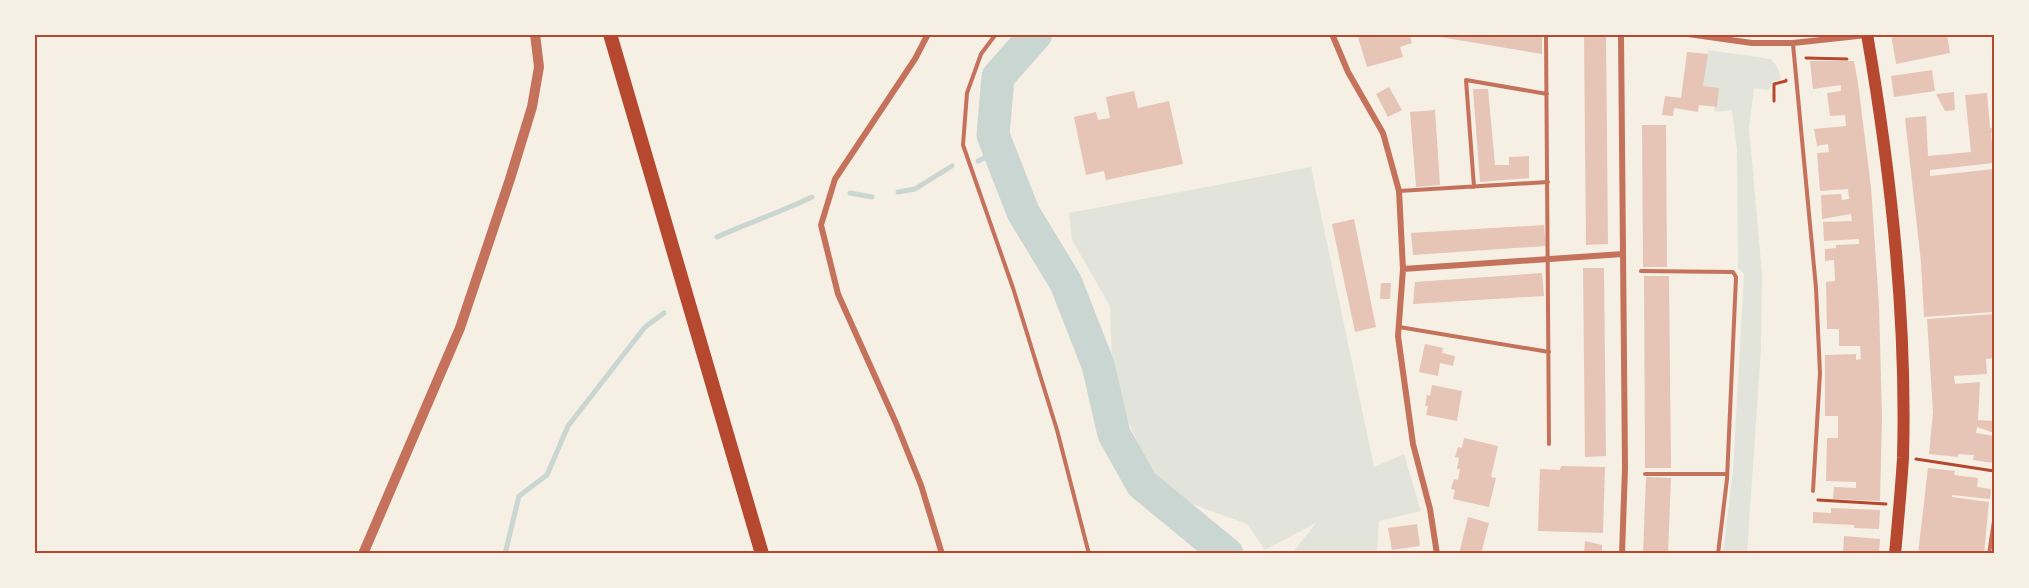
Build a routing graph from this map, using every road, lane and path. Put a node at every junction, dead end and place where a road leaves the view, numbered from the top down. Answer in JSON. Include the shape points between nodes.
{"nodes":[{"id":1,"x":534,"y":34,"type":"edge"},
{"id":2,"x":610,"y":34,"type":"edge"},
{"id":3,"x":928,"y":34,"type":"edge"},
{"id":4,"x":996,"y":34,"type":"edge"},
{"id":5,"x":1332,"y":34,"type":"edge"},
{"id":6,"x":1546,"y":34,"type":"edge"},
{"id":7,"x":1621,"y":34,"type":"edge"},
{"id":8,"x":1688,"y":34,"type":"edge"},
{"id":9,"x":1867,"y":35,"type":"edge"},
{"id":10,"x":1793,"y":43,"type":"junction"},
{"id":11,"x":1806,"y":58,"type":"dead end"},
{"id":12,"x":1847,"y":59,"type":"dead end"},
{"id":13,"x":1784,"y":74,"type":"dead end"},
{"id":14,"x":1547,"y":94,"type":"junction"},
{"id":15,"x":1774,"y":102,"type":"dead end"},
{"id":16,"x":1548,"y":182,"type":"junction"},
{"id":17,"x":1474,"y":187,"type":"junction"},
{"id":18,"x":1400,"y":190,"type":"junction"},
{"id":19,"x":1623,"y":254,"type":"junction"},
{"id":20,"x":1547,"y":259,"type":"junction"},
{"id":21,"x":1403,"y":270,"type":"junction"},
{"id":22,"x":1641,"y":271,"type":"dead end"},
{"id":23,"x":1399,"y":327,"type":"junction"},
{"id":24,"x":1549,"y":352,"type":"junction"},
{"id":25,"x":1549,"y":444,"type":"dead end"},
{"id":26,"x":1915,"y":459,"type":"dead end"},
{"id":27,"x":1995,"y":471,"type":"edge"},
{"id":28,"x":1645,"y":474,"type":"dead end"},
{"id":29,"x":1727,"y":474,"type":"junction"},
{"id":30,"x":1813,"y":491,"type":"joint"},
{"id":31,"x":1899,"y":505,"type":"junction"},
{"id":32,"x":1995,"y":521,"type":"edge"},
{"id":33,"x":363,"y":554,"type":"edge"},
{"id":34,"x":762,"y":554,"type":"edge"},
{"id":35,"x":942,"y":554,"type":"edge"},
{"id":36,"x":1089,"y":554,"type":"edge"},
{"id":37,"x":1437,"y":554,"type":"edge"},
{"id":38,"x":1622,"y":554,"type":"edge"},
{"id":39,"x":1718,"y":554,"type":"edge"},
{"id":40,"x":1895,"y":554,"type":"edge"},
{"id":41,"x":1989,"y":554,"type":"edge"}],
"edges":[{"from":1,"to":33,"type":"street","via":[[539,67],[532,107],[510,179],[460,328]]},
{"from":2,"to":34,"type":"main road"},
{"from":3,"to":35,"type":"street","via":[[835,180],[821,225],[838,294],[921,485]]},
{"from":4,"to":36,"type":"lane","via":[[981,54],[967,93],[963,145],[1058,430]]},
{"from":5,"to":18,"type":"street","via":[[1348,72],[1383,133]]},
{"from":6,"to":14,"type":"lane"},
{"from":7,"to":19,"type":"street"},
{"from":8,"to":10,"type":"street","via":[[1752,43]]},
{"from":9,"to":10,"type":"street"},
{"from":9,"to":31,"type":"main road","via":[[1894,225],[1903,400]]},
{"from":10,"to":30,"type":"lane","via":[[1816,288],[1819,362]]},
{"from":11,"to":12,"type":"path"},
{"from":13,"to":15,"type":"path","via":[[1786,81],[1774,84]]},
{"from":14,"to":16,"type":"lane"},
{"from":14,"to":17,"type":"lane","via":[[1466,80]]},
{"from":16,"to":17,"type":"lane"},
{"from":16,"to":20,"type":"lane"},
{"from":17,"to":18,"type":"lane"},
{"from":18,"to":21,"type":"street"},
{"from":19,"to":20,"type":"street"},
{"from":19,"to":38,"type":"street"},
{"from":20,"to":21,"type":"street"},
{"from":20,"to":24,"type":"lane"},
{"from":21,"to":23,"type":"street"},
{"from":22,"to":29,"type":"lane","via":[[1733,272],[1736,276]]},
{"from":23,"to":24,"type":"lane"},
{"from":23,"to":37,"type":"street","via":[[1413,444]]},
{"from":24,"to":25,"type":"lane"},
{"from":26,"to":27,"type":"path"},
{"from":28,"to":29,"type":"lane"},
{"from":29,"to":39,"type":"lane"},
{"from":30,"to":31,"type":"path","via":[[1819,502]]},
{"from":31,"to":40,"type":"main road"},
{"from":32,"to":41,"type":"lane"}]}
